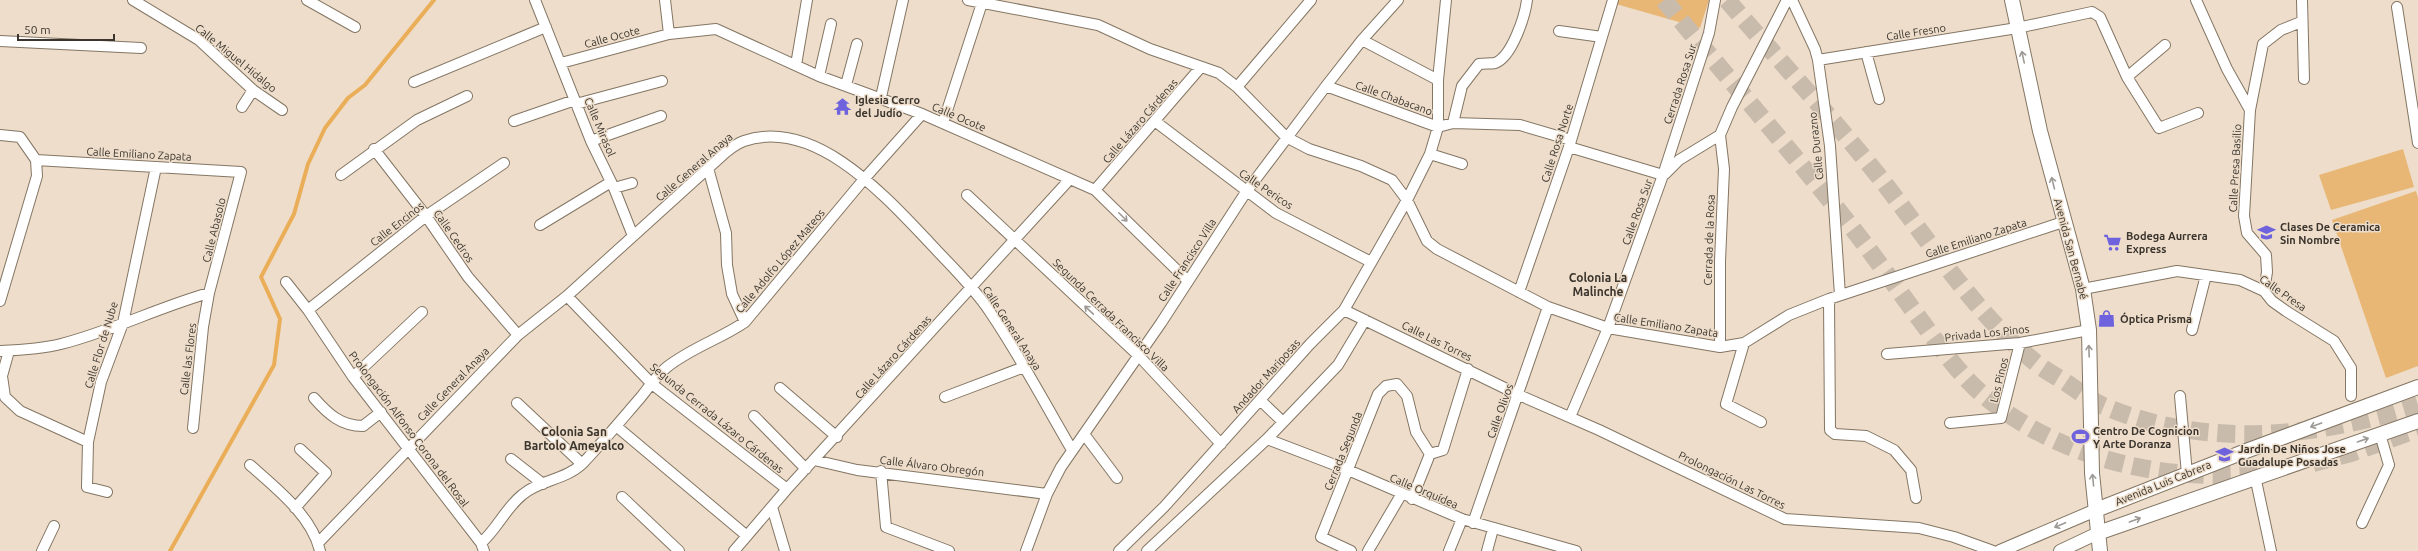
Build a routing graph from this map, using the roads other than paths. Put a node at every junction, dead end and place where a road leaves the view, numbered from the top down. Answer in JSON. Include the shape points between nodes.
{"nodes":[{"id":1,"x":133,"y":0,"type":"edge"},
{"id":2,"x":307,"y":0,"type":"edge"},
{"id":3,"x":535,"y":0,"type":"edge"},
{"id":4,"x":664,"y":0,"type":"edge"},
{"id":5,"x":807,"y":0,"type":"edge"},
{"id":6,"x":903,"y":0,"type":"edge"},
{"id":7,"x":968,"y":0,"type":"edge"},
{"id":8,"x":1311,"y":0,"type":"edge"},
{"id":9,"x":1398,"y":0,"type":"edge"},
{"id":10,"x":1446,"y":0,"type":"edge"},
{"id":11,"x":1527,"y":0,"type":"edge"},
{"id":12,"x":1613,"y":0,"type":"edge"},
{"id":13,"x":1715,"y":0,"type":"edge"},
{"id":14,"x":1787,"y":0,"type":"edge"},
{"id":15,"x":1792,"y":0,"type":"edge"},
{"id":16,"x":2012,"y":0,"type":"edge"},
{"id":17,"x":2197,"y":0,"type":"edge"},
{"id":18,"x":2302,"y":0,"type":"edge"},
{"id":19,"x":982,"y":3,"type":"junction"},
{"id":20,"x":323,"y":5,"type":"edge"},
{"id":21,"x":2397,"y":7,"type":"dead end"},
{"id":22,"x":2301,"y":22,"type":"junction"},
{"id":23,"x":830,"y":24,"type":"dead end"},
{"id":24,"x":355,"y":27,"type":"dead end"},
{"id":25,"x":546,"y":27,"type":"junction"},
{"id":26,"x":2017,"y":28,"type":"junction"},
{"id":27,"x":1559,"y":31,"type":"dead end"},
{"id":28,"x":669,"y":34,"type":"junction"},
{"id":29,"x":1602,"y":37,"type":"junction"},
{"id":30,"x":1362,"y":40,"type":"junction"},
{"id":31,"x":0,"y":41,"type":"edge"},
{"id":32,"x":857,"y":44,"type":"dead end"},
{"id":33,"x":2165,"y":45,"type":"dead end"},
{"id":34,"x":141,"y":48,"type":"dead end"},
{"id":35,"x":1866,"y":52,"type":"junction"},
{"id":36,"x":1818,"y":60,"type":"junction"},
{"id":37,"x":561,"y":63,"type":"junction"},
{"id":38,"x":796,"y":65,"type":"junction"},
{"id":39,"x":1201,"y":67,"type":"junction"},
{"id":40,"x":819,"y":76,"type":"junction"},
{"id":41,"x":2127,"y":77,"type":"junction"},
{"id":42,"x":2304,"y":79,"type":"dead end"},
{"id":43,"x":1438,"y":80,"type":"junction"},
{"id":44,"x":662,"y":81,"type":"dead end"},
{"id":45,"x":414,"y":82,"type":"dead end"},
{"id":46,"x":846,"y":85,"type":"junction"},
{"id":47,"x":1326,"y":86,"type":"junction"},
{"id":48,"x":1237,"y":87,"type":"junction"},
{"id":49,"x":253,"y":90,"type":"junction"},
{"id":50,"x":467,"y":96,"type":"dead end"},
{"id":51,"x":880,"y":97,"type":"junction"},
{"id":52,"x":1879,"y":99,"type":"dead end"},
{"id":53,"x":576,"y":102,"type":"junction"},
{"id":54,"x":242,"y":106,"type":"dead end"},
{"id":55,"x":282,"y":110,"type":"dead end"},
{"id":56,"x":2250,"y":110,"type":"junction"},
{"id":57,"x":2198,"y":113,"type":"dead end"},
{"id":58,"x":922,"y":114,"type":"junction"},
{"id":59,"x":661,"y":116,"type":"dead end"},
{"id":60,"x":514,"y":121,"type":"dead end"},
{"id":61,"x":1156,"y":122,"type":"junction"},
{"id":62,"x":942,"y":123,"type":"junction"},
{"id":63,"x":1452,"y":123,"type":"junction"},
{"id":64,"x":1438,"y":127,"type":"junction"},
{"id":65,"x":1720,"y":134,"type":"junction"},
{"id":66,"x":0,"y":135,"type":"edge"},
{"id":67,"x":1286,"y":137,"type":"junction"},
{"id":68,"x":591,"y":141,"type":"junction"},
{"id":69,"x":2418,"y":143,"type":"edge"},
{"id":70,"x":1570,"y":144,"type":"junction"},
{"id":71,"x":374,"y":149,"type":"junction"},
{"id":72,"x":1430,"y":154,"type":"junction"},
{"id":73,"x":36,"y":160,"type":"junction"},
{"id":74,"x":504,"y":163,"type":"dead end"},
{"id":75,"x":1462,"y":164,"type":"dead end"},
{"id":76,"x":156,"y":167,"type":"junction"},
{"id":77,"x":708,"y":168,"type":"junction"},
{"id":78,"x":241,"y":172,"type":"joint"},
{"id":79,"x":341,"y":175,"type":"dead end"},
{"id":80,"x":1663,"y":175,"type":"junction"},
{"id":81,"x":865,"y":178,"type":"junction"},
{"id":82,"x":1070,"y":179,"type":"junction"},
{"id":83,"x":632,"y":183,"type":"dead end"},
{"id":84,"x":612,"y":185,"type":"junction"},
{"id":85,"x":1096,"y":190,"type":"junction"},
{"id":86,"x":1246,"y":192,"type":"junction"},
{"id":87,"x":967,"y":195,"type":"dead end"},
{"id":88,"x":1407,"y":200,"type":"junction"},
{"id":89,"x":426,"y":216,"type":"junction"},
{"id":90,"x":2063,"y":222,"type":"junction"},
{"id":91,"x":540,"y":225,"type":"dead end"},
{"id":92,"x":633,"y":236,"type":"junction"},
{"id":93,"x":1014,"y":240,"type":"junction"},
{"id":94,"x":1372,"y":262,"type":"junction"},
{"id":95,"x":2206,"y":275,"type":"junction"},
{"id":96,"x":1187,"y":280,"type":"junction"},
{"id":97,"x":286,"y":282,"type":"dead end"},
{"id":98,"x":971,"y":288,"type":"junction"},
{"id":99,"x":2083,"y":289,"type":"junction"},
{"id":100,"x":2264,"y":291,"type":"junction"},
{"id":101,"x":1519,"y":292,"type":"junction"},
{"id":102,"x":210,"y":293,"type":"junction"},
{"id":103,"x":1840,"y":295,"type":"junction"},
{"id":104,"x":567,"y":296,"type":"junction"},
{"id":105,"x":1829,"y":299,"type":"junction"},
{"id":106,"x":0,"y":301,"type":"edge"},
{"id":107,"x":1548,"y":307,"type":"junction"},
{"id":108,"x":308,"y":310,"type":"junction"},
{"id":109,"x":1344,"y":310,"type":"junction"},
{"id":110,"x":422,"y":312,"type":"dead end"},
{"id":111,"x":1365,"y":320,"type":"junction"},
{"id":112,"x":745,"y":322,"type":"junction"},
{"id":113,"x":123,"y":323,"type":"junction"},
{"id":114,"x":1608,"y":328,"type":"junction"},
{"id":115,"x":2089,"y":330,"type":"junction"},
{"id":116,"x":2192,"y":330,"type":"dead end"},
{"id":117,"x":518,"y":335,"type":"junction"},
{"id":118,"x":1744,"y":343,"type":"junction"},
{"id":119,"x":2020,"y":343,"type":"junction"},
{"id":120,"x":1720,"y":346,"type":"junction"},
{"id":121,"x":4,"y":351,"type":"edge"},
{"id":122,"x":1887,"y":354,"type":"dead end"},
{"id":123,"x":1138,"y":355,"type":"junction"},
{"id":124,"x":1024,"y":367,"type":"junction"},
{"id":125,"x":1468,"y":369,"type":"junction"},
{"id":126,"x":353,"y":377,"type":"junction"},
{"id":127,"x":652,"y":384,"type":"junction"},
{"id":128,"x":2418,"y":387,"type":"edge"},
{"id":129,"x":780,"y":388,"type":"dead end"},
{"id":130,"x":1519,"y":395,"type":"junction"},
{"id":131,"x":2180,"y":396,"type":"dead end"},
{"id":132,"x":2351,"y":396,"type":"dead end"},
{"id":133,"x":946,"y":397,"type":"dead end"},
{"id":134,"x":314,"y":398,"type":"dead end"},
{"id":135,"x":1260,"y":400,"type":"junction"},
{"id":136,"x":517,"y":403,"type":"dead end"},
{"id":137,"x":381,"y":412,"type":"junction"},
{"id":138,"x":754,"y":416,"type":"dead end"},
{"id":139,"x":1570,"y":417,"type":"junction"},
{"id":140,"x":2418,"y":421,"type":"edge"},
{"id":141,"x":1283,"y":422,"type":"junction"},
{"id":142,"x":1761,"y":422,"type":"dead end"},
{"id":143,"x":1950,"y":423,"type":"dead end"},
{"id":144,"x":616,"y":426,"type":"junction"},
{"id":145,"x":192,"y":428,"type":"dead end"},
{"id":146,"x":1084,"y":434,"type":"junction"},
{"id":147,"x":2380,"y":434,"type":"junction"},
{"id":148,"x":837,"y":437,"type":"junction"},
{"id":149,"x":1267,"y":439,"type":"junction"},
{"id":150,"x":88,"y":442,"type":"junction"},
{"id":151,"x":1221,"y":444,"type":"junction"},
{"id":152,"x":408,"y":448,"type":"junction"},
{"id":153,"x":300,"y":449,"type":"dead end"},
{"id":154,"x":1072,"y":450,"type":"junction"},
{"id":155,"x":1430,"y":454,"type":"junction"},
{"id":156,"x":511,"y":459,"type":"dead end"},
{"id":157,"x":814,"y":460,"type":"junction"},
{"id":158,"x":582,"y":464,"type":"junction"},
{"id":159,"x":250,"y":465,"type":"dead end"},
{"id":160,"x":806,"y":469,"type":"junction"},
{"id":161,"x":1348,"y":470,"type":"junction"},
{"id":162,"x":881,"y":471,"type":"junction"},
{"id":163,"x":2187,"y":474,"type":"junction"},
{"id":164,"x":2255,"y":476,"type":"junction"},
{"id":165,"x":1117,"y":478,"type":"dead end"},
{"id":166,"x":543,"y":484,"type":"junction"},
{"id":167,"x":787,"y":489,"type":"junction"},
{"id":168,"x":107,"y":492,"type":"dead end"},
{"id":169,"x":1047,"y":494,"type":"junction"},
{"id":170,"x":1401,"y":495,"type":"junction"},
{"id":171,"x":622,"y":497,"type":"dead end"},
{"id":172,"x":1916,"y":498,"type":"dead end"},
{"id":173,"x":1412,"y":499,"type":"junction"},
{"id":174,"x":772,"y":507,"type":"junction"},
{"id":175,"x":295,"y":508,"type":"junction"},
{"id":176,"x":2096,"y":510,"type":"junction"},
{"id":177,"x":1462,"y":520,"type":"junction"},
{"id":178,"x":1473,"y":523,"type":"junction"},
{"id":179,"x":2362,"y":523,"type":"dead end"},
{"id":180,"x":54,"y":526,"type":"dead end"},
{"id":181,"x":1493,"y":529,"type":"junction"},
{"id":182,"x":2098,"y":533,"type":"junction"},
{"id":183,"x":747,"y":536,"type":"junction"},
{"id":184,"x":319,"y":547,"type":"edge"},
{"id":185,"x":483,"y":547,"type":"edge"},
{"id":186,"x":42,"y":551,"type":"edge"},
{"id":187,"x":679,"y":551,"type":"edge"},
{"id":188,"x":734,"y":551,"type":"edge"},
{"id":189,"x":784,"y":551,"type":"edge"},
{"id":190,"x":949,"y":551,"type":"edge"},
{"id":191,"x":1026,"y":551,"type":"edge"},
{"id":192,"x":1119,"y":551,"type":"edge"},
{"id":193,"x":1147,"y":551,"type":"edge"},
{"id":194,"x":1351,"y":551,"type":"edge"},
{"id":195,"x":1368,"y":551,"type":"edge"},
{"id":196,"x":1449,"y":551,"type":"edge"},
{"id":197,"x":1487,"y":551,"type":"edge"},
{"id":198,"x":1576,"y":551,"type":"edge"},
{"id":199,"x":1993,"y":551,"type":"edge"},
{"id":200,"x":2000,"y":551,"type":"edge"},
{"id":201,"x":2060,"y":551,"type":"edge"},
{"id":202,"x":2100,"y":551,"type":"edge"},
{"id":203,"x":2271,"y":551,"type":"edge"}],
"edges":[{"from":1,"to":49,"type":"street","name":"Calle Miguel Hidalgo","via":[[199,40]]},
{"from":2,"to":20,"type":"street"},
{"from":3,"to":25,"type":"street","name":"Calle Mirasol"},
{"from":4,"to":28,"type":"street"},
{"from":5,"to":38,"type":"street"},
{"from":6,"to":51,"type":"street"},
{"from":7,"to":19,"type":"street","name":"Calle Emiliano Zapata"},
{"from":8,"to":48,"type":"street"},
{"from":9,"to":30,"type":"street","name":"Calle Francisco Villa"},
{"from":10,"to":43,"type":"street","name":"Andador Mariposas"},
{"from":11,"to":63,"type":"street","via":[[1510,50],[1496,62],[1479,64],[1462,86]]},
{"from":12,"to":29,"type":"street","name":"Calle Rosa Norte"},
{"from":13,"to":80,"type":"street","name":"Cerrada Rosa Sur","via":[[1710,33]]},
{"from":14,"to":65,"type":"street"},
{"from":15,"to":36,"type":"street","name":"Calle Durazno"},
{"from":16,"to":26,"type":"main road","name":"Avenida San Bernabé"},
{"from":17,"to":56,"type":"street","name":"Calle Presa Basilio","via":[[2227,69]]},
{"from":18,"to":22,"type":"street"},
{"from":19,"to":39,"type":"street","name":"Calle Emiliano Zapata","via":[[1098,25],[1150,49]]},
{"from":19,"to":62,"type":"street"},
{"from":20,"to":24,"type":"street"},
{"from":21,"to":69,"type":"street"},
{"from":22,"to":42,"type":"street"},
{"from":22,"to":56,"type":"street","name":"Calle Presa Basilio","via":[[2281,30],[2263,44]]},
{"from":23,"to":40,"type":"street"},
{"from":25,"to":37,"type":"street","name":"Calle Mirasol"},
{"from":25,"to":45,"type":"street"},
{"from":26,"to":35,"type":"street","name":"Calle Fresno"},
{"from":26,"to":41,"type":"street","name":"Calle Fresno","via":[[2088,12],[2096,13]]},
{"from":90,"to":26,"type":"main road","name":"Avenida San Bernabé","one_way":true},
{"from":27,"to":29,"type":"street"},
{"from":28,"to":37,"type":"street","name":"Calle Ocote"},
{"from":28,"to":38,"type":"street","name":"Calle Ocote","via":[[716,29]]},
{"from":29,"to":70,"type":"street","name":"Calle Rosa Norte"},
{"from":30,"to":43,"type":"street"},
{"from":30,"to":47,"type":"street","name":"Calle Francisco Villa"},
{"from":31,"to":34,"type":"street"},
{"from":32,"to":46,"type":"street"},
{"from":33,"to":41,"type":"street"},
{"from":35,"to":36,"type":"street","name":"Calle Fresno"},
{"from":35,"to":52,"type":"street"},
{"from":36,"to":103,"type":"street","name":"Calle Durazno","via":[[1830,146]]},
{"from":37,"to":53,"type":"street","name":"Calle Mirasol"},
{"from":38,"to":40,"type":"street","name":"Calle Ocote"},
{"from":39,"to":48,"type":"street","name":"Calle Emiliano Zapata","via":[[1219,73]]},
{"from":39,"to":61,"type":"street","name":"Calle Lázaro Cárdenas"},
{"from":40,"to":46,"type":"street","name":"Calle Ocote"},
{"from":41,"to":57,"type":"street","via":[[2159,128]]},
{"from":43,"to":64,"type":"street","name":"Andador Mariposas"},
{"from":44,"to":53,"type":"street"},
{"from":46,"to":51,"type":"street","name":"Calle Ocote"},
{"from":47,"to":64,"type":"street","name":"Calle Chabacano"},
{"from":47,"to":67,"type":"street","name":"Calle Francisco Villa"},
{"from":48,"to":67,"type":"street","name":"Calle Emiliano Zapata"},
{"from":49,"to":54,"type":"street"},
{"from":49,"to":55,"type":"street","name":"Calle Miguel Hidalgo"},
{"from":50,"to":71,"type":"street","via":[[417,120]]},
{"from":51,"to":58,"type":"street","name":"Calle Ocote"},
{"from":53,"to":60,"type":"street"},
{"from":53,"to":68,"type":"street","name":"Calle Mirasol"},
{"from":56,"to":100,"type":"street","name":"Calle Presa Basilio","via":[[2244,216],[2247,233],[2266,255]]},
{"from":58,"to":62,"type":"street","name":"Calle Ocote"},
{"from":58,"to":81,"type":"street","name":"Calle Adolfo López Mateos"},
{"from":59,"to":68,"type":"street"},
{"from":61,"to":85,"type":"street","name":"Calle Lázaro Cárdenas"},
{"from":61,"to":86,"type":"street","name":"Calle Pericos"},
{"from":62,"to":82,"type":"street","name":"Calle Ocote"},
{"from":63,"to":64,"type":"street","name":"Calle Chabacano"},
{"from":63,"to":70,"type":"street","name":"Calle Chabacano","via":[[1520,125]]},
{"from":64,"to":72,"type":"street","name":"Andador Mariposas"},
{"from":65,"to":80,"type":"street","name":"Calle Rosa Sur","via":[[1679,160]]},
{"from":65,"to":120,"type":"street","name":"Cerrada de la Rosa","via":[[1724,169]]},
{"from":66,"to":73,"type":"street","via":[[20,137]]},
{"from":67,"to":86,"type":"street","name":"Calle Francisco Villa"},
{"from":67,"to":88,"type":"street","name":"Calle Emiliano Zapata","via":[[1308,149],[1384,174],[1400,188]]},
{"from":68,"to":84,"type":"street","name":"Calle Mirasol"},
{"from":70,"to":80,"type":"street","name":"Calle Chabacano"},
{"from":70,"to":101,"type":"street","name":"Calle Rosa Norte"},
{"from":71,"to":79,"type":"street"},
{"from":71,"to":89,"type":"street","name":"Calle Cedros"},
{"from":72,"to":75,"type":"street"},
{"from":72,"to":88,"type":"street","name":"Andador Mariposas"},
{"from":73,"to":76,"type":"street","name":"Calle Emiliano Zapata"},
{"from":73,"to":106,"type":"street","via":[[37,176]]},
{"from":74,"to":89,"type":"street","name":"Calle Encinos"},
{"from":76,"to":78,"type":"street","name":"Calle Emiliano Zapata"},
{"from":76,"to":113,"type":"street","name":"Calle Flor de Nube"},
{"from":77,"to":81,"type":"street","name":"Calle General Anaya","via":[[742,141],[765,136],[797,140],[820,149]]},
{"from":77,"to":92,"type":"street","name":"Calle General Anaya"},
{"from":77,"to":112,"type":"street","via":[[726,233],[727,265],[732,294]]},
{"from":78,"to":102,"type":"street","name":"Calle Abasolo"},
{"from":80,"to":114,"type":"street","name":"Calle Rosa Sur"},
{"from":81,"to":98,"type":"street","name":"Calle General Anaya"},
{"from":81,"to":112,"type":"street","name":"Calle Adolfo López Mateos"},
{"from":82,"to":85,"type":"street","name":"Calle Ocote"},
{"from":82,"to":93,"type":"street","name":"Calle Lázaro Cárdenas"},
{"from":83,"to":84,"type":"street"},
{"from":84,"to":91,"type":"street"},
{"from":84,"to":92,"type":"street","name":"Calle Mirasol"},
{"from":85,"to":96,"type":"street","name":"Calle Ocote","one_way":true},
{"from":86,"to":94,"type":"street","name":"Calle Pericos","via":[[1276,213]]},
{"from":86,"to":96,"type":"street","name":"Calle Francisco Villa"},
{"from":87,"to":93,"type":"street","name":"Segunda Cerrada Francisco Villa"},
{"from":88,"to":94,"type":"street","name":"Andador Mariposas"},
{"from":88,"to":101,"type":"street","name":"Calle Emiliano Zapata","via":[[1427,241],[1437,249]]},
{"from":89,"to":108,"type":"street","name":"Calle Encinos"},
{"from":89,"to":117,"type":"street","name":"Calle Cedros","via":[[468,277]]},
{"from":90,"to":99,"type":"main road","name":"Avenida San Bernabé"},
{"from":90,"to":103,"type":"street","name":"Calle Emiliano Zapata"},
{"from":92,"to":104,"type":"street","name":"Calle General Anaya"},
{"from":93,"to":98,"type":"street","name":"Calle Lázaro Cárdenas"},
{"from":123,"to":93,"type":"street","name":"Segunda Cerrada Francisco Villa","one_way":true},
{"from":94,"to":109,"type":"street","name":"Andador Mariposas"},
{"from":95,"to":99,"type":"street","name":"Calle Presa","via":[[2177,271]]},
{"from":95,"to":100,"type":"street","name":"Calle Presa","via":[[2240,280]]},
{"from":95,"to":116,"type":"street"},
{"from":96,"to":123,"type":"street","name":"Calle Francisco Villa"},
{"from":97,"to":108,"type":"street","name":"Prolongación Alfonso Corona del Rosal"},
{"from":98,"to":124,"type":"street","name":"Calle General Anaya","via":[[990,311]]},
{"from":98,"to":148,"type":"street","name":"Calle Lázaro Cárdenas"},
{"from":99,"to":115,"type":"main road","name":"Avenida San Bernabé"},
{"from":100,"to":132,"type":"street","name":"Calle Presa","via":[[2272,301],[2330,338],[2340,348],[2351,368]]},
{"from":101,"to":107,"type":"street","name":"Calle Emiliano Zapata"},
{"from":102,"to":113,"type":"street"},
{"from":102,"to":145,"type":"street","name":"Calle las Flores","via":[[203,327]]},
{"from":103,"to":105,"type":"street","name":"Calle Emiliano Zapata"},
{"from":104,"to":117,"type":"street","name":"Calle General Anaya"},
{"from":104,"to":127,"type":"street","name":"Segunda Cerrada Lázaro Cárdenas"},
{"from":105,"to":118,"type":"street","name":"Calle Emiliano Zapata","via":[[1789,315]]},
{"from":105,"to":172,"type":"street","via":[[1830,430],[1836,434],[1866,436],[1894,450],[1911,470]]},
{"from":107,"to":114,"type":"street","name":"Calle Emiliano Zapata"},
{"from":107,"to":130,"type":"street","name":"Calle Olivos"},
{"from":108,"to":126,"type":"street","name":"Prolongación Alfonso Corona del Rosal"},
{"from":109,"to":111,"type":"street","name":"Calle Las Torres"},
{"from":109,"to":135,"type":"street","name":"Andador Mariposas"},
{"from":110,"to":126,"type":"street"},
{"from":111,"to":125,"type":"street","name":"Calle Las Torres"},
{"from":111,"to":141,"type":"street","via":[[1338,365]]},
{"from":112,"to":127,"type":"street","name":"Calle Adolfo López Mateos","via":[[698,347],[666,368]]},
{"from":113,"to":121,"type":"street","via":[[62,344],[34,350]]},
{"from":113,"to":150,"type":"street","name":"Calle Flor de Nube","via":[[101,382]]},
{"from":114,"to":120,"type":"street","name":"Calle Emiliano Zapata"},
{"from":114,"to":139,"type":"street","name":"Calle Rosa Sur"},
{"from":115,"to":119,"type":"street","name":"Privada Los Pinos"},
{"from":176,"to":115,"type":"main road","name":"Avenida San Bernabé","one_way":true,"via":[[2092,474]]},
{"from":117,"to":152,"type":"street","name":"Calle General Anaya"},
{"from":118,"to":120,"type":"street","name":"Calle Emiliano Zapata"},
{"from":118,"to":142,"type":"street","via":[[1726,404]]},
{"from":119,"to":122,"type":"street","name":"Privada Los Pinos"},
{"from":119,"to":143,"type":"street","name":"Los Pinos","via":[[2001,418]]},
{"from":121,"to":150,"type":"street","via":[[2,376],[5,397],[20,411]]},
{"from":123,"to":146,"type":"street","name":"Calle Francisco Villa"},
{"from":123,"to":151,"type":"street","name":"Segunda Cerrada Francisco Villa"},
{"from":124,"to":133,"type":"street"},
{"from":124,"to":154,"type":"street","name":"Calle General Anaya"},
{"from":125,"to":130,"type":"street","name":"Calle Las Torres"},
{"from":125,"to":155,"type":"street","via":[[1443,450]]},
{"from":126,"to":137,"type":"street","name":"Prolongación Alfonso Corona del Rosal"},
{"from":127,"to":144,"type":"street","name":"Calle Adolfo López Mateos"},
{"from":127,"to":167,"type":"street","name":"Segunda Cerrada Lázaro Cárdenas"},
{"from":128,"to":163,"type":"main road","name":"Avenida Luis Cabrera","one_way":true},
{"from":129,"to":148,"type":"street"},
{"from":130,"to":139,"type":"street","name":"Prolongación Las Torres"},
{"from":130,"to":178,"type":"street","name":"Calle Olivos"},
{"from":131,"to":163,"type":"street"},
{"from":134,"to":137,"type":"street","via":[[324,410],[340,422],[352,426],[363,426]]},
{"from":135,"to":141,"type":"street"},
{"from":135,"to":151,"type":"street","name":"Andador Mariposas"},
{"from":136,"to":158,"type":"street"},
{"from":137,"to":152,"type":"street","name":"Prolongación Alfonso Corona del Rosal"},
{"from":138,"to":160,"type":"street"},
{"from":139,"to":199,"type":"street","name":"Prolongación Las Torres","via":[[1785,519],[1919,528]]},
{"from":140,"to":147,"type":"main road"},
{"from":141,"to":149,"type":"street"},
{"from":144,"to":158,"type":"street","name":"Calle Adolfo López Mateos"},
{"from":144,"to":183,"type":"street"},
{"from":146,"to":154,"type":"street","name":"Calle Francisco Villa"},
{"from":146,"to":165,"type":"street"},
{"from":164,"to":147,"type":"main road","one_way":true},
{"from":147,"to":179,"type":"street","via":[[2389,465]]},
{"from":148,"to":157,"type":"street","name":"Calle Lázaro Cárdenas"},
{"from":149,"to":161,"type":"street","name":"Calle Orquídea"},
{"from":149,"to":193,"type":"street"},
{"from":150,"to":168,"type":"street","name":"Calle Flor de Nube","via":[[87,487]]},
{"from":151,"to":192,"type":"street","name":"Andador Mariposas","via":[[1164,507]]},
{"from":152,"to":184,"type":"street","name":"Calle General Anaya"},
{"from":152,"to":185,"type":"street","name":"Prolongación Alfonso Corona del Rosal"},
{"from":153,"to":175,"type":"street","via":[[326,473]]},
{"from":154,"to":169,"type":"street","name":"Calle Francisco Villa"},
{"from":155,"to":161,"type":"street","name":"Cerrada Segunda","via":[[1416,432],[1407,396],[1397,384],[1386,386],[1378,394]]},
{"from":155,"to":173,"type":"street"},
{"from":156,"to":166,"type":"street"},
{"from":157,"to":160,"type":"street","name":"Calle Lázaro Cárdenas"},
{"from":157,"to":162,"type":"street","name":"Calle Álvaro Obregón","via":[[857,470]]},
{"from":158,"to":166,"type":"street","name":"Calle Adolfo López Mateos","via":[[562,477]]},
{"from":159,"to":175,"type":"street"},
{"from":160,"to":167,"type":"street","name":"Calle Lázaro Cárdenas"},
{"from":161,"to":170,"type":"street","name":"Calle Orquídea"},
{"from":161,"to":194,"type":"street","name":"Cerrada Segunda","via":[[1321,537]]},
{"from":162,"to":169,"type":"street","name":"Calle Álvaro Obregón"},
{"from":162,"to":190,"type":"street","via":[[886,527]]},
{"from":163,"to":176,"type":"main road","name":"Avenida Luis Cabrera"},
{"from":182,"to":164,"type":"main road","one_way":true},
{"from":164,"to":203,"type":"street"},
{"from":166,"to":185,"type":"street","name":"Calle Adolfo López Mateos","via":[[522,495],[509,508]]},
{"from":167,"to":174,"type":"street","name":"Calle Lázaro Cárdenas"},
{"from":169,"to":191,"type":"street","name":"Calle Francisco Villa"},
{"from":170,"to":173,"type":"street","name":"Calle Orquídea"},
{"from":170,"to":195,"type":"street"},
{"from":171,"to":187,"type":"street"},
{"from":173,"to":177,"type":"street","name":"Calle Orquídea"},
{"from":174,"to":183,"type":"street","name":"Calle Lázaro Cárdenas"},
{"from":174,"to":189,"type":"street"},
{"from":175,"to":184,"type":"street"},
{"from":176,"to":182,"type":"main road","name":"Avenida San Bernabé"},
{"from":176,"to":200,"type":"street","name":"Avenida Luis Cabrera","one_way":true},
{"from":177,"to":178,"type":"street","name":"Calle Orquídea"},
{"from":177,"to":196,"type":"street"},
{"from":178,"to":181,"type":"street","name":"Calle Orquídea"},
{"from":180,"to":186,"type":"street"},
{"from":181,"to":197,"type":"street"},
{"from":181,"to":198,"type":"street","name":"Calle Orquídea"},
{"from":182,"to":201,"type":"street"},
{"from":182,"to":202,"type":"main road","name":"Avenida San Bernabé"},
{"from":183,"to":188,"type":"street","name":"Calle Lázaro Cárdenas"}]}
